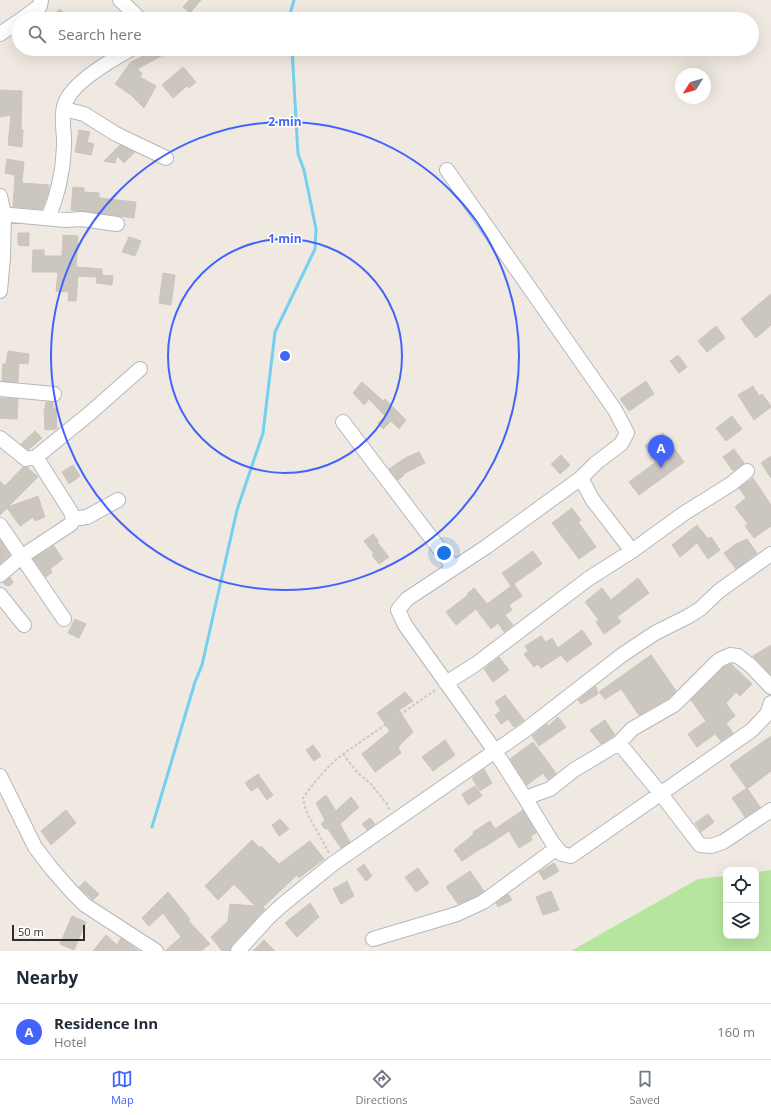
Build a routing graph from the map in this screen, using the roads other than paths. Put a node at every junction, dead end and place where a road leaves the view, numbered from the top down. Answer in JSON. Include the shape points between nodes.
{"nodes":[{"id":1,"x":42,"y":0,"type":"edge"},
{"id":2,"x":120,"y":0,"type":"edge"},
{"id":3,"x":32,"y":12,"type":"edge"},
{"id":4,"x":133,"y":12,"type":"edge"},
{"id":5,"x":12,"y":26,"type":"edge"},
{"id":6,"x":0,"y":34,"type":"edge"},
{"id":7,"x":119,"y":56,"type":"edge"},
{"id":8,"x":64,"y":109,"type":"junction"},
{"id":9,"x":166,"y":158,"type":"dead end"},
{"id":10,"x":447,"y":170,"type":"dead end"},
{"id":11,"x":0,"y":196,"type":"edge"},
{"id":12,"x":2,"y":214,"type":"edge"},
{"id":13,"x":48,"y":218,"type":"junction"},
{"id":14,"x":117,"y":224,"type":"dead end"},
{"id":15,"x":0,"y":291,"type":"edge"},
{"id":16,"x":140,"y":369,"type":"dead end"},
{"id":17,"x":0,"y":389,"type":"edge"},
{"id":18,"x":54,"y":394,"type":"dead end"},
{"id":19,"x":343,"y":422,"type":"dead end"},
{"id":20,"x":0,"y":438,"type":"edge"},
{"id":21,"x":36,"y":457,"type":"junction"},
{"id":22,"x":747,"y":471,"type":"dead end"},
{"id":23,"x":580,"y":478,"type":"junction"},
{"id":24,"x":118,"y":500,"type":"dead end"},
{"id":25,"x":73,"y":519,"type":"junction"},
{"id":26,"x":0,"y":526,"type":"edge"},
{"id":27,"x":632,"y":551,"type":"junction"},
{"id":28,"x":771,"y":554,"type":"edge"},
{"id":29,"x":21,"y":557,"type":"junction"},
{"id":30,"x":454,"y":568,"type":"junction"},
{"id":31,"x":0,"y":575,"type":"edge"},
{"id":32,"x":0,"y":595,"type":"edge"},
{"id":33,"x":64,"y":619,"type":"dead end"},
{"id":34,"x":24,"y":625,"type":"dead end"},
{"id":35,"x":446,"y":683,"type":"junction"},
{"id":36,"x":771,"y":687,"type":"edge"},
{"id":37,"x":771,"y":703,"type":"edge"},
{"id":38,"x":619,"y":743,"type":"junction"},
{"id":39,"x":495,"y":751,"type":"junction"},
{"id":40,"x":0,"y":776,"type":"edge"},
{"id":41,"x":661,"y":794,"type":"junction"},
{"id":42,"x":525,"y":798,"type":"junction"},
{"id":43,"x":771,"y":810,"type":"edge"},
{"id":44,"x":557,"y":848,"type":"junction"},
{"id":45,"x":373,"y":939,"type":"dead end"},
{"id":46,"x":156,"y":951,"type":"edge"},
{"id":47,"x":238,"y":951,"type":"edge"}],
"edges":[{"from":1,"to":3,"type":"street","via":[[40,6]]},
{"from":2,"to":4,"type":"street"},
{"from":5,"to":6,"type":"street"},
{"from":7,"to":8,"type":"street","via":[[80,84],[67,99]]},
{"from":8,"to":9,"type":"street","via":[[84,114],[116,134]]},
{"from":8,"to":13,"type":"street","via":[[63,161],[58,193]]},
{"from":10,"to":23,"type":"street","via":[[615,410],[627,433],[621,444]]},
{"from":11,"to":12,"type":"street"},
{"from":12,"to":13,"type":"street"},
{"from":12,"to":15,"type":"street","via":[[3,257]]},
{"from":13,"to":14,"type":"street"},
{"from":16,"to":21,"type":"street"},
{"from":17,"to":18,"type":"street"},
{"from":19,"to":30,"type":"street"},
{"from":20,"to":21,"type":"street","via":[[26,458]]},
{"from":21,"to":25,"type":"street"},
{"from":22,"to":27,"type":"street"},
{"from":23,"to":27,"type":"street","via":[[592,499]]},
{"from":23,"to":30,"type":"street"},
{"from":24,"to":25,"type":"street","via":[[87,517]]},
{"from":25,"to":29,"type":"street","via":[[71,524]]},
{"from":26,"to":29,"type":"street"},
{"from":27,"to":35,"type":"street","via":[[588,579],[476,664]]},
{"from":28,"to":39,"type":"street","via":[[719,591],[700,609],[655,633],[622,655]]},
{"from":29,"to":31,"type":"street"},
{"from":29,"to":33,"type":"street"},
{"from":30,"to":35,"type":"street","via":[[407,599],[398,610]]},
{"from":32,"to":34,"type":"street"},
{"from":35,"to":39,"type":"street"},
{"from":36,"to":38,"type":"street","via":[[751,666],[738,656],[730,655],[719,660],[674,705],[632,729]]},
{"from":37,"to":41,"type":"street","via":[[767,714],[752,730]]},
{"from":38,"to":41,"type":"street"},
{"from":38,"to":42,"type":"street","via":[[574,770],[550,789]]},
{"from":39,"to":42,"type":"street"},
{"from":39,"to":47,"type":"street","via":[[334,863],[267,919]]},
{"from":40,"to":46,"type":"street","via":[[35,847],[50,868],[85,905]]},
{"from":41,"to":43,"type":"street","via":[[700,845],[711,846],[723,842]]},
{"from":41,"to":44,"type":"street","via":[[572,856],[562,854]]},
{"from":42,"to":44,"type":"street"},
{"from":44,"to":45,"type":"street","via":[[483,902],[457,914]]}]}
